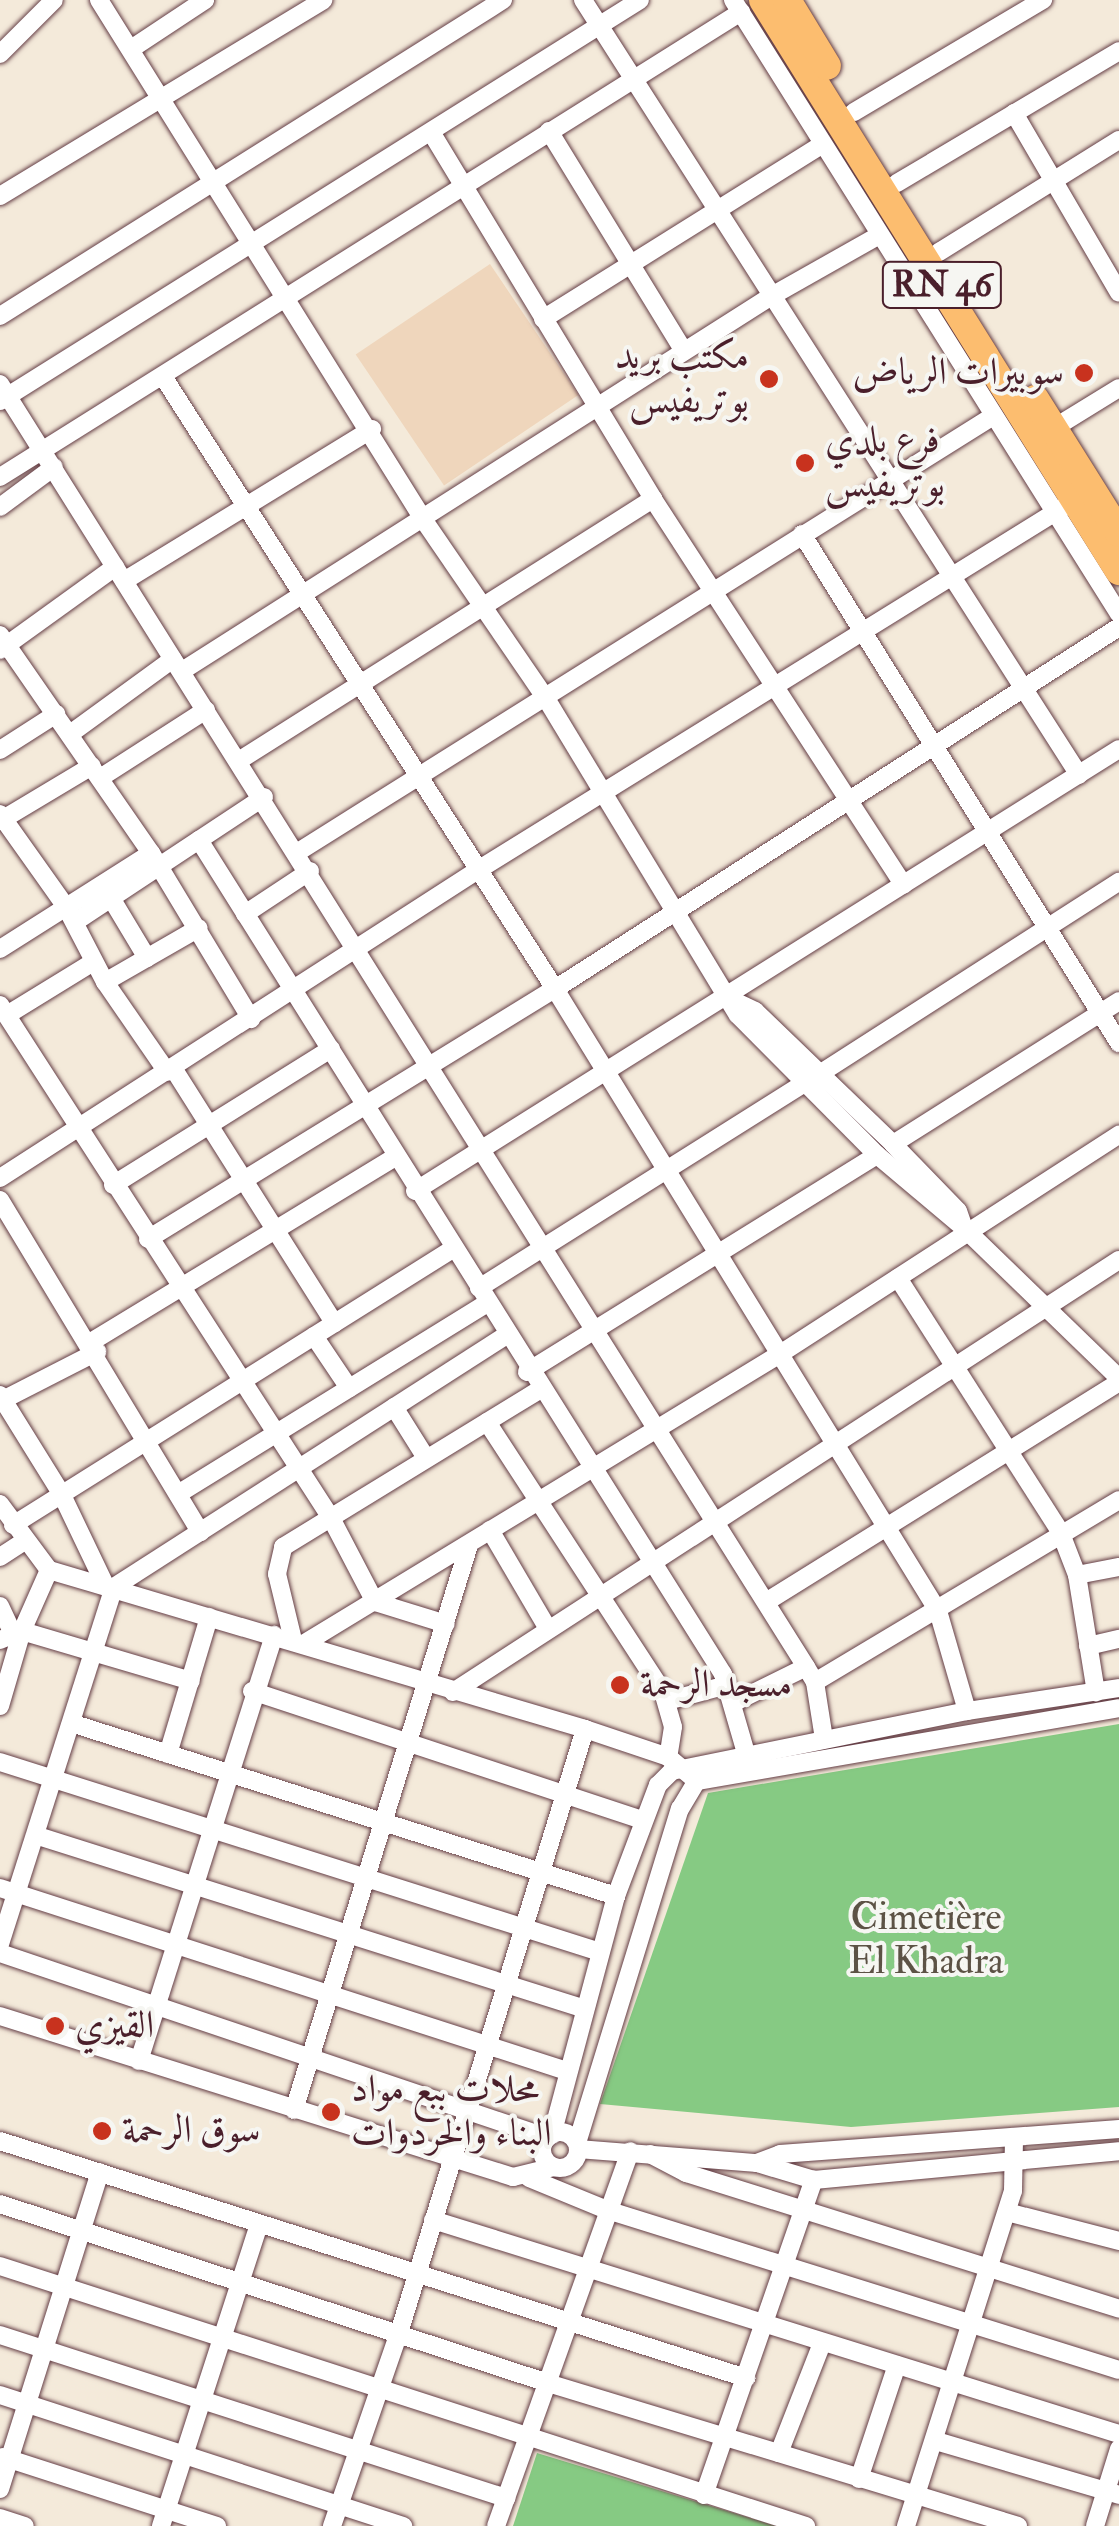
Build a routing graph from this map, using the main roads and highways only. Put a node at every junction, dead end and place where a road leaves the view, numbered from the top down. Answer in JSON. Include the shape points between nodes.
{"nodes":[{"id":1,"x":769,"y":3,"type":"edge"},
{"id":2,"x":1119,"y":533,"type":"edge"},
{"id":3,"x":1119,"y":572,"type":"edge"}],
"edges":[{"from":1,"to":2,"type":"highway","number":"RN 46","via":[[854,112]]},
{"from":1,"to":3,"type":"highway","number":"RN 46","via":[[1065,507]]}]}
